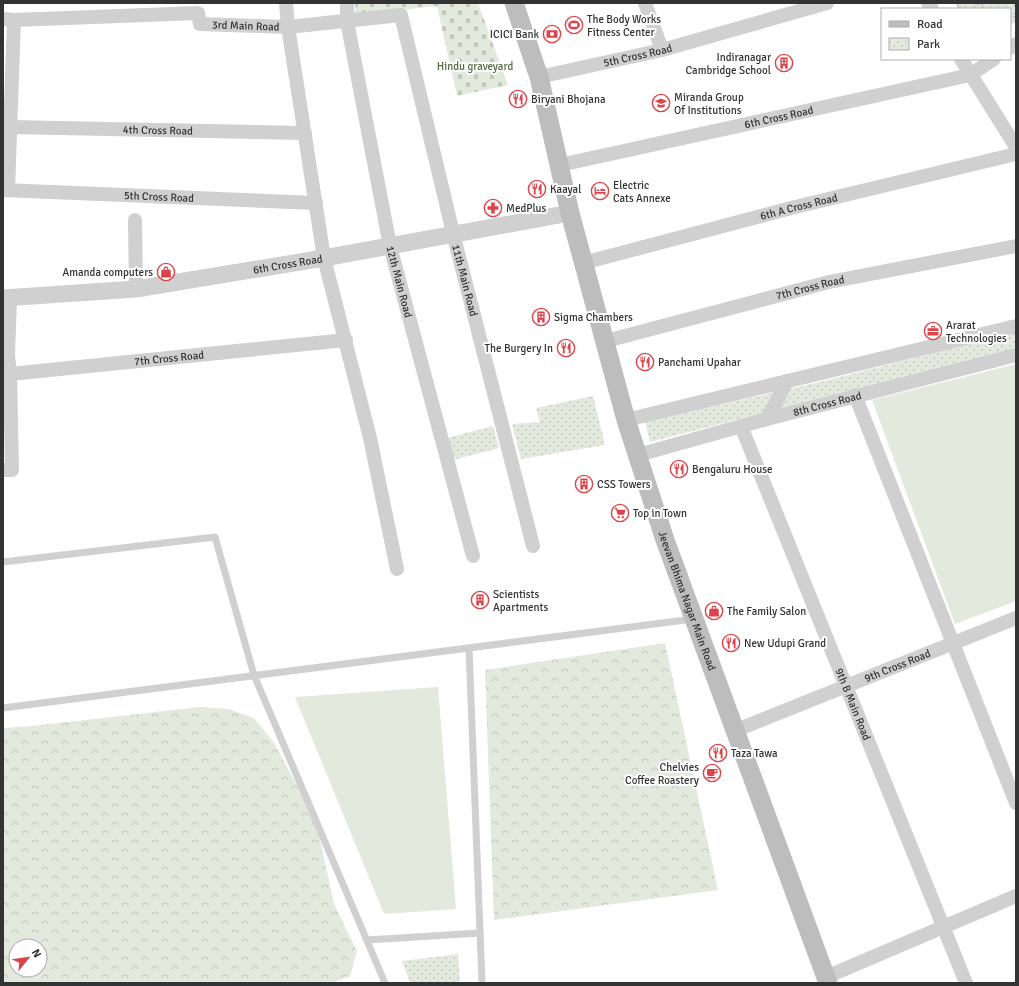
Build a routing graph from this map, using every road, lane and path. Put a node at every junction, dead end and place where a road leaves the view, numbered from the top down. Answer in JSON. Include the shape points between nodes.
{"nodes":[{"id":1,"x":286,"y":3,"type":"edge"},
{"id":2,"x":346,"y":3,"type":"edge"},
{"id":3,"x":514,"y":3,"type":"edge"},
{"id":4,"x":645,"y":3,"type":"edge"},
{"id":5,"x":827,"y":3,"type":"edge"},
{"id":6,"x":981,"y":3,"type":"edge"},
{"id":7,"x":972,"y":8,"type":"edge"},
{"id":8,"x":401,"y":14,"type":"joint"},
{"id":9,"x":8,"y":20,"type":"edge"},
{"id":10,"x":347,"y":21,"type":"junction"},
{"id":11,"x":288,"y":27,"type":"junction"},
{"id":12,"x":662,"y":50,"type":"junction"},
{"id":13,"x":962,"y":60,"type":"edge"},
{"id":14,"x":992,"y":60,"type":"edge"},
{"id":15,"x":970,"y":75,"type":"junction"},
{"id":16,"x":539,"y":77,"type":"junction"},
{"id":17,"x":10,"y":127,"type":"junction"},
{"id":18,"x":305,"y":133,"type":"junction"},
{"id":19,"x":1016,"y":147,"type":"edge"},
{"id":20,"x":1016,"y":154,"type":"edge"},
{"id":21,"x":560,"y":165,"type":"junction"},
{"id":22,"x":6,"y":190,"type":"edge"},
{"id":23,"x":316,"y":203,"type":"junction"},
{"id":24,"x":570,"y":213,"type":"junction"},
{"id":25,"x":135,"y":220,"type":"dead end"},
{"id":26,"x":453,"y":233,"type":"junction"},
{"id":27,"x":390,"y":246,"type":"junction"},
{"id":28,"x":1016,"y":246,"type":"edge"},
{"id":29,"x":324,"y":258,"type":"junction"},
{"id":30,"x":583,"y":263,"type":"junction"},
{"id":31,"x":136,"y":289,"type":"junction"},
{"id":32,"x":7,"y":298,"type":"edge"},
{"id":33,"x":1016,"y":326,"type":"edge"},
{"id":34,"x":346,"y":340,"type":"junction"},
{"id":35,"x":606,"y":341,"type":"junction"},
{"id":36,"x":6,"y":355,"type":"edge"},
{"id":37,"x":1016,"y":355,"type":"edge"},
{"id":38,"x":10,"y":374,"type":"junction"},
{"id":39,"x":787,"y":381,"type":"junction"},
{"id":40,"x":856,"y":395,"type":"junction"},
{"id":41,"x":7,"y":414,"type":"edge"},
{"id":42,"x":767,"y":419,"type":"junction"},
{"id":43,"x":626,"y":420,"type":"junction"},
{"id":44,"x":741,"y":426,"type":"junction"},
{"id":45,"x":638,"y":455,"type":"junction"},
{"id":46,"x":3,"y":470,"type":"edge"},
{"id":47,"x":532,"y":546,"type":"dead end"},
{"id":48,"x":472,"y":556,"type":"dead end"},
{"id":49,"x":3,"y":562,"type":"edge"},
{"id":50,"x":397,"y":569,"type":"dead end"},
{"id":51,"x":1016,"y":618,"type":"edge"},
{"id":52,"x":694,"y":619,"type":"junction"},
{"id":53,"x":953,"y":644,"type":"junction"},
{"id":54,"x":469,"y":648,"type":"junction"},
{"id":55,"x":254,"y":675,"type":"junction"},
{"id":56,"x":846,"y":687,"type":"junction"},
{"id":57,"x":3,"y":708,"type":"edge"},
{"id":58,"x":734,"y":731,"type":"junction"},
{"id":59,"x":1016,"y":803,"type":"edge"},
{"id":60,"x":1016,"y":896,"type":"edge"},
{"id":61,"x":944,"y":927,"type":"junction"},
{"id":62,"x":480,"y":933,"type":"junction"},
{"id":63,"x":367,"y":940,"type":"junction"},
{"id":64,"x":827,"y":980,"type":"edge"},
{"id":65,"x":385,"y":983,"type":"edge"},
{"id":66,"x":482,"y":983,"type":"edge"},
{"id":67,"x":966,"y":983,"type":"edge"}],
"edges":[{"from":1,"to":11,"type":"street"},
{"from":2,"to":10,"type":"street","name":"12th Main Road"},
{"from":3,"to":16,"type":"main road","name":"Jeevan Bhima Nagar Main Road"},
{"from":4,"to":12,"type":"street"},
{"from":5,"to":12,"type":"street","name":"5th Cross Road"},
{"from":6,"to":7,"type":"path"},
{"from":8,"to":10,"type":"street","name":"3rd Main Road"},
{"from":8,"to":26,"type":"street","name":"11th Main Road"},
{"from":9,"to":11,"type":"street","name":"3rd Main Road","via":[[198,13],[200,24]]},
{"from":9,"to":17,"type":"street"},
{"from":10,"to":11,"type":"street","name":"3rd Main Road"},
{"from":10,"to":27,"type":"street","name":"12th Main Road"},
{"from":11,"to":18,"type":"street"},
{"from":12,"to":16,"type":"street","name":"5th Cross Road"},
{"from":13,"to":15,"type":"street"},
{"from":14,"to":15,"type":"street","name":"6th Cross Road"},
{"from":15,"to":19,"type":"street"},
{"from":15,"to":21,"type":"street","name":"6th Cross Road"},
{"from":16,"to":21,"type":"main road","name":"Jeevan Bhima Nagar Main Road"},
{"from":17,"to":18,"type":"street","name":"4th Cross Road"},
{"from":17,"to":22,"type":"street"},
{"from":18,"to":23,"type":"street"},
{"from":20,"to":30,"type":"street","name":"6th A Cross Road","via":[[788,209]]},
{"from":21,"to":24,"type":"main road","name":"Jeevan Bhima Nagar Main Road"},
{"from":22,"to":23,"type":"street","name":"5th Cross Road"},
{"from":23,"to":29,"type":"street"},
{"from":24,"to":26,"type":"street","name":"6th Cross Road"},
{"from":24,"to":30,"type":"main road","name":"Jeevan Bhima Nagar Main Road"},
{"from":25,"to":31,"type":"street"},
{"from":26,"to":27,"type":"street","name":"6th Cross Road"},
{"from":26,"to":47,"type":"street","name":"11th Main Road"},
{"from":27,"to":29,"type":"street","name":"6th Cross Road"},
{"from":27,"to":48,"type":"street","name":"12th Main Road"},
{"from":28,"to":35,"type":"street","name":"7th Cross Road","via":[[829,282]]},
{"from":29,"to":31,"type":"street","name":"6th Cross Road"},
{"from":29,"to":34,"type":"street"},
{"from":30,"to":35,"type":"main road","name":"Jeevan Bhima Nagar Main Road"},
{"from":31,"to":32,"type":"street","name":"6th Cross Road"},
{"from":32,"to":36,"type":"street"},
{"from":33,"to":39,"type":"street"},
{"from":34,"to":38,"type":"street","name":"7th Cross Road"},
{"from":34,"to":50,"type":"street","via":[[370,438]]},
{"from":35,"to":43,"type":"main road","name":"Jeevan Bhima Nagar Main Road"},
{"from":36,"to":38,"type":"street"},
{"from":37,"to":40,"type":"street","name":"8th Cross Road"},
{"from":38,"to":41,"type":"street"},
{"from":39,"to":42,"type":"street"},
{"from":39,"to":43,"type":"street"},
{"from":40,"to":42,"type":"street","name":"8th Cross Road"},
{"from":40,"to":53,"type":"street"},
{"from":41,"to":46,"type":"street","via":[[12,470]]},
{"from":42,"to":44,"type":"street","name":"8th Cross Road"},
{"from":43,"to":45,"type":"main road","name":"Jeevan Bhima Nagar Main Road"},
{"from":44,"to":45,"type":"street","name":"8th Cross Road"},
{"from":44,"to":56,"type":"street","name":"9th B Main Road"},
{"from":45,"to":52,"type":"main road","name":"Jeevan Bhima Nagar Main Road"},
{"from":49,"to":55,"type":"lane","via":[[215,537]]},
{"from":51,"to":53,"type":"street","name":"9th Cross Road"},
{"from":52,"to":54,"type":"lane"},
{"from":52,"to":58,"type":"main road","name":"Jeevan Bhima Nagar Main Road"},
{"from":53,"to":56,"type":"street","name":"9th Cross Road"},
{"from":53,"to":59,"type":"street"},
{"from":54,"to":55,"type":"lane"},
{"from":54,"to":62,"type":"lane"},
{"from":55,"to":57,"type":"lane"},
{"from":55,"to":63,"type":"lane"},
{"from":56,"to":58,"type":"street","name":"9th Cross Road"},
{"from":56,"to":61,"type":"street","name":"9th B Main Road"},
{"from":58,"to":64,"type":"main road","name":"Jeevan Bhima Nagar Main Road"},
{"from":60,"to":61,"type":"street"},
{"from":61,"to":64,"type":"street"},
{"from":61,"to":67,"type":"street","name":"9th B Main Road"},
{"from":62,"to":63,"type":"lane"},
{"from":62,"to":66,"type":"lane"},
{"from":63,"to":65,"type":"lane"}]}
